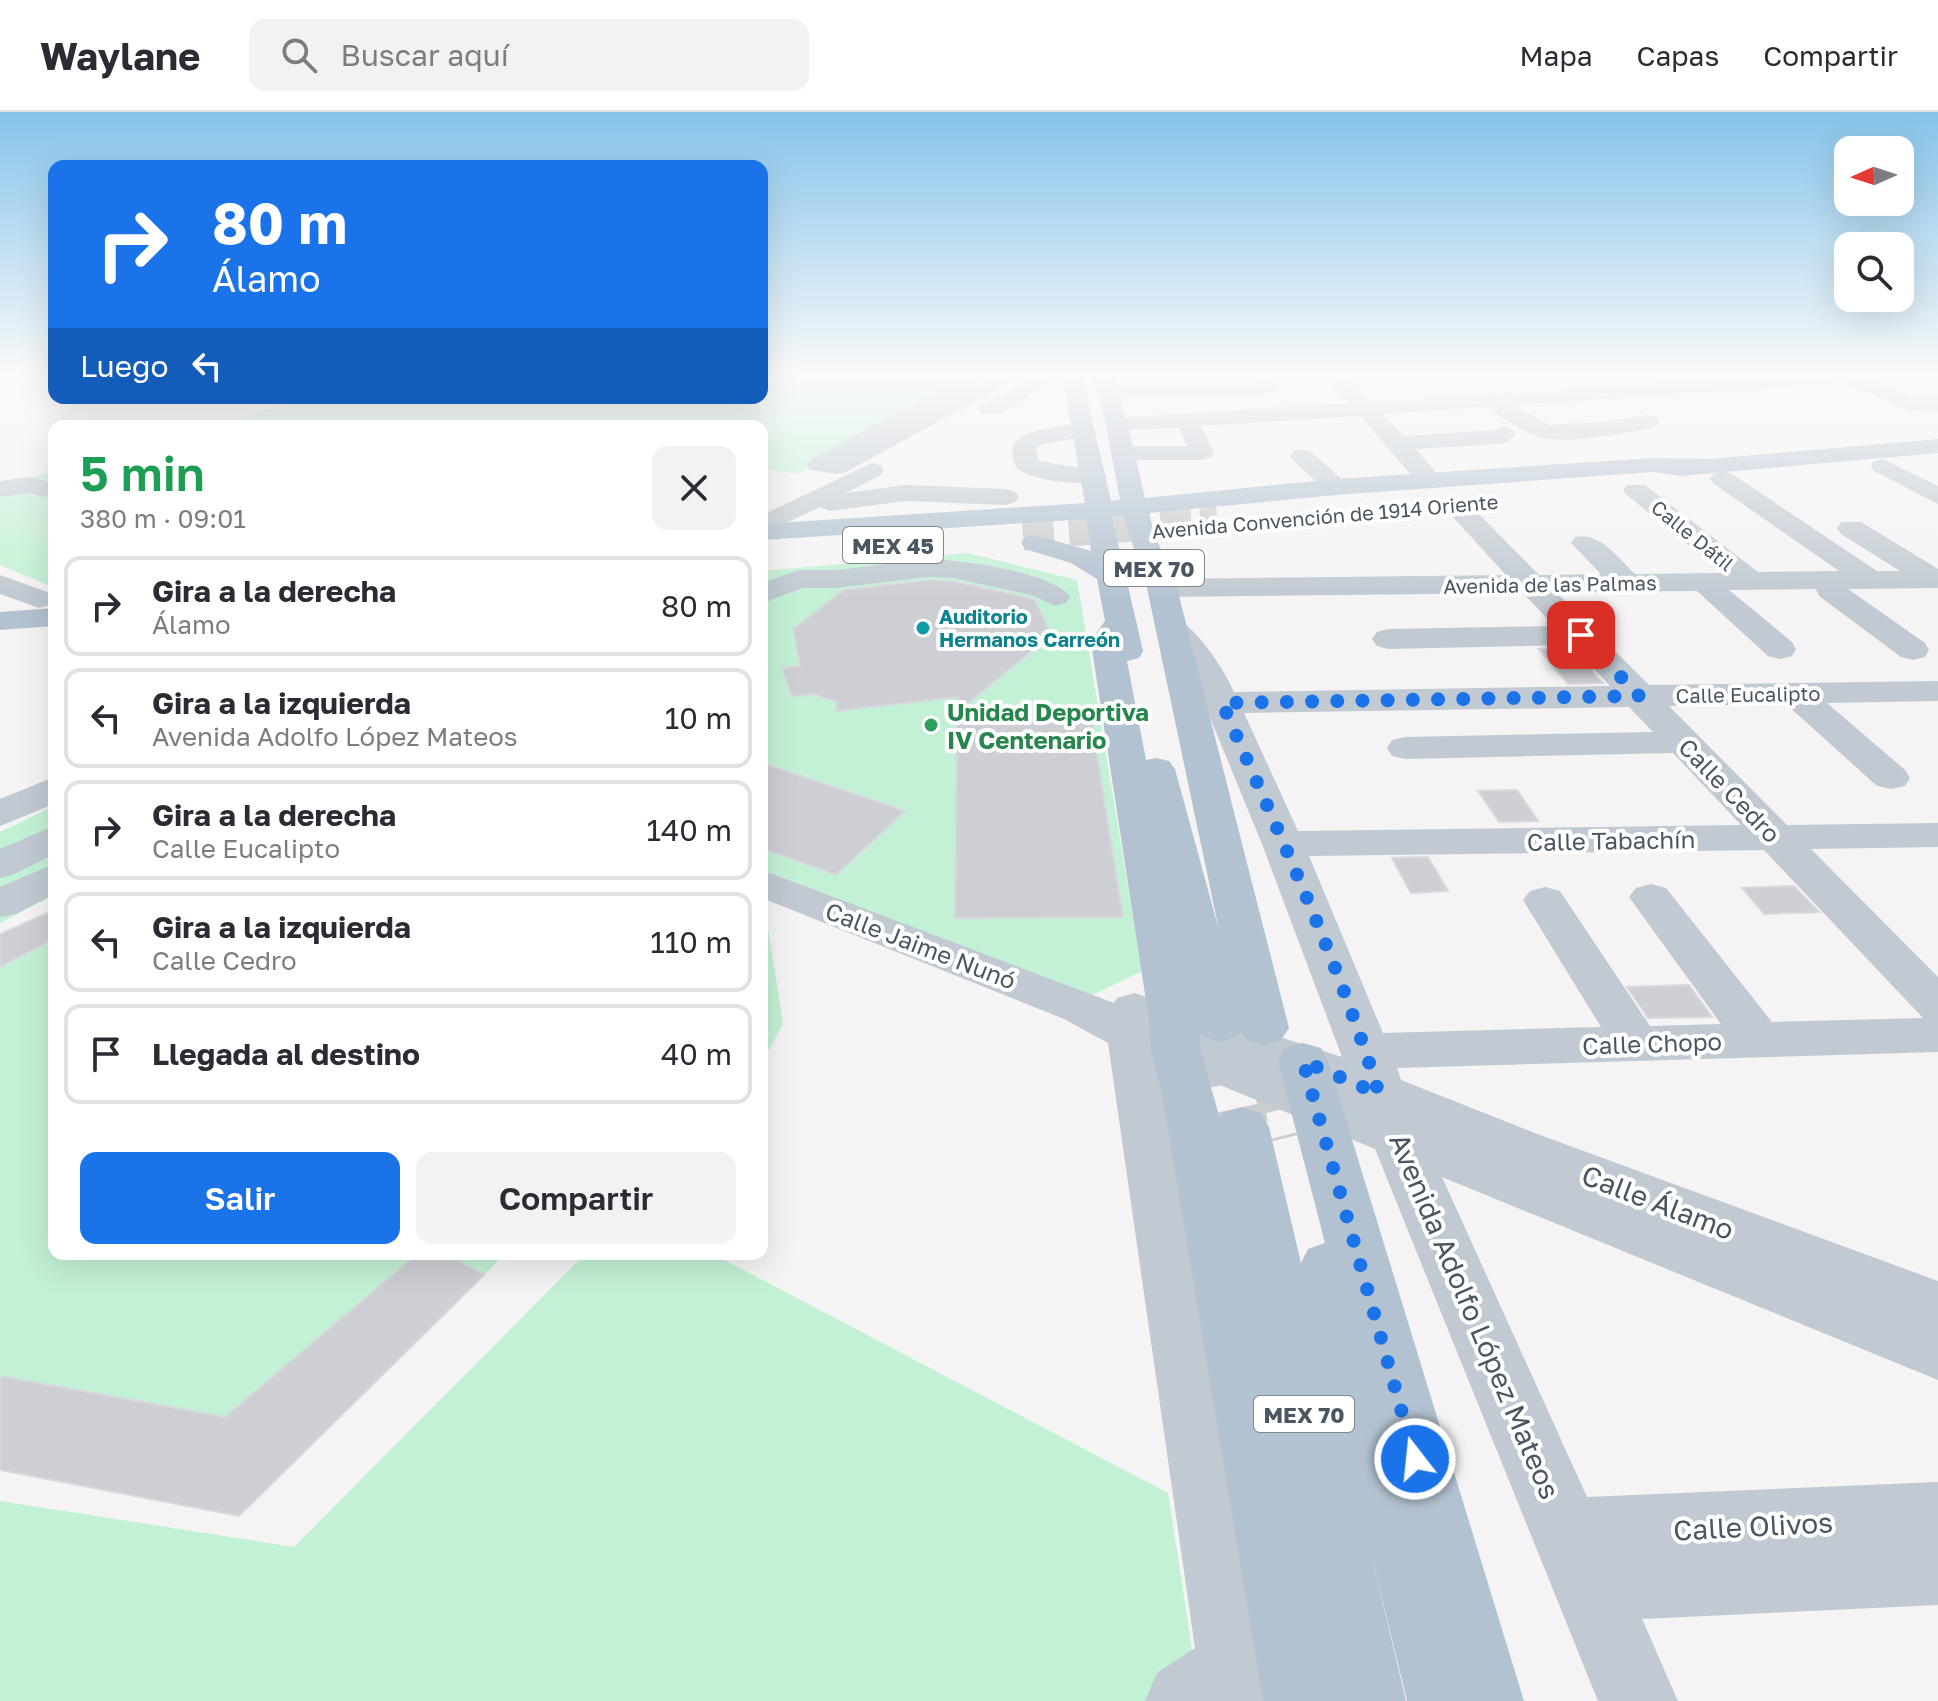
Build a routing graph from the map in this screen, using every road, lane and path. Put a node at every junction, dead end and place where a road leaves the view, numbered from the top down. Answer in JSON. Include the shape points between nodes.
{"nodes":[{"id":1,"x":846,"y":450,"type":"edge"},
{"id":2,"x":869,"y":450,"type":"edge"},
{"id":3,"x":905,"y":450,"type":"edge"},
{"id":4,"x":1025,"y":450,"type":"edge"},
{"id":5,"x":1088,"y":450,"type":"edge"},
{"id":6,"x":1201,"y":450,"type":"edge"},
{"id":7,"x":1319,"y":450,"type":"edge"},
{"id":8,"x":1403,"y":450,"type":"edge"},
{"id":9,"x":1643,"y":450,"type":"edge"},
{"id":10,"x":1906,"y":450,"type":"edge"},
{"id":11,"x":1123,"y":453,"type":"joint"},
{"id":12,"x":1938,"y":461,"type":"edge"},
{"id":13,"x":1671,"y":465,"type":"junction"},
{"id":14,"x":1883,"y":466,"type":"junction"},
{"id":15,"x":1055,"y":473,"type":"junction"},
{"id":16,"x":1710,"y":476,"type":"junction"},
{"id":17,"x":1095,"y":477,"type":"junction"},
{"id":18,"x":1336,"y":487,"type":"junction"},
{"id":19,"x":0,"y":489,"type":"edge"},
{"id":20,"x":48,"y":490,"type":"edge"},
{"id":21,"x":1636,"y":490,"type":"junction"},
{"id":22,"x":1938,"y":496,"type":"edge"},
{"id":23,"x":1436,"y":497,"type":"junction"},
{"id":24,"x":1183,"y":504,"type":"junction"},
{"id":25,"x":794,"y":510,"type":"junction"},
{"id":26,"x":1101,"y":523,"type":"junction"},
{"id":27,"x":1146,"y":524,"type":"junction"},
{"id":28,"x":768,"y":525,"type":"edge"},
{"id":29,"x":1023,"y":527,"type":"junction"},
{"id":30,"x":1851,"y":528,"type":"dead end"},
{"id":31,"x":768,"y":529,"type":"edge"},
{"id":32,"x":1585,"y":543,"type":"dead end"},
{"id":33,"x":974,"y":547,"type":"dead end"},
{"id":34,"x":768,"y":553,"type":"edge"},
{"id":35,"x":768,"y":553,"type":"edge"},
{"id":36,"x":1110,"y":575,"type":"junction"},
{"id":37,"x":834,"y":579,"type":"junction"},
{"id":38,"x":1871,"y":580,"type":"junction"},
{"id":39,"x":1751,"y":581,"type":"junction"},
{"id":40,"x":1937,"y":582,"type":"edge"},
{"id":41,"x":1628,"y":583,"type":"junction"},
{"id":42,"x":0,"y":584,"type":"edge"},
{"id":43,"x":1536,"y":588,"type":"junction"},
{"id":44,"x":1830,"y":590,"type":"junction"},
{"id":45,"x":1712,"y":591,"type":"junction"},
{"id":46,"x":768,"y":592,"type":"edge"},
{"id":47,"x":1055,"y":597,"type":"dead end"},
{"id":48,"x":0,"y":601,"type":"edge"},
{"id":49,"x":48,"y":604,"type":"edge"},
{"id":50,"x":48,"y":604,"type":"edge"},
{"id":51,"x":48,"y":604,"type":"edge"},
{"id":52,"x":1165,"y":605,"type":"junction"},
{"id":53,"x":768,"y":615,"type":"edge"},
{"id":54,"x":0,"y":621,"type":"edge"},
{"id":55,"x":1581,"y":635,"type":"junction"},
{"id":56,"x":1388,"y":639,"type":"dead end"},
{"id":57,"x":1780,"y":649,"type":"dead end"},
{"id":58,"x":1913,"y":650,"type":"dead end"},
{"id":59,"x":1938,"y":691,"type":"edge"},
{"id":60,"x":1794,"y":693,"type":"junction"},
{"id":61,"x":1639,"y":696,"type":"junction"},
{"id":62,"x":1222,"y":703,"type":"junction"},
{"id":63,"x":1684,"y":742,"type":"junction"},
{"id":64,"x":1405,"y":748,"type":"dead end"},
{"id":65,"x":1891,"y":778,"type":"dead end"},
{"id":66,"x":48,"y":792,"type":"edge"},
{"id":67,"x":0,"y":814,"type":"edge"},
{"id":68,"x":1938,"y":835,"type":"edge"},
{"id":69,"x":1775,"y":837,"type":"junction"},
{"id":70,"x":48,"y":841,"type":"edge"},
{"id":71,"x":1283,"y":844,"type":"junction"},
{"id":72,"x":0,"y":865,"type":"edge"},
{"id":73,"x":48,"y":880,"type":"edge"},
{"id":74,"x":768,"y":885,"type":"edge"},
{"id":75,"x":1651,"y":897,"type":"dead end"},
{"id":76,"x":1545,"y":900,"type":"dead end"},
{"id":77,"x":0,"y":904,"type":"edge"},
{"id":78,"x":1938,"y":1006,"type":"edge"},
{"id":79,"x":1153,"y":1024,"type":"junction"},
{"id":80,"x":1264,"y":1028,"type":"tunnel mouth"},
{"id":81,"x":1938,"y":1035,"type":"edge"},
{"id":82,"x":1759,"y":1040,"type":"junction"},
{"id":83,"x":1636,"y":1043,"type":"junction"},
{"id":84,"x":1381,"y":1094,"type":"junction"},
{"id":85,"x":1288,"y":1107,"type":"junction"},
{"id":86,"x":1938,"y":1308,"type":"edge"},
{"id":87,"x":1938,"y":1352,"type":"edge"},
{"id":88,"x":1938,"y":1517,"type":"edge"},
{"id":89,"x":1578,"y":1560,"type":"junction"},
{"id":90,"x":1938,"y":1568,"type":"edge"},
{"id":91,"x":1221,"y":1689,"type":"edge"},
{"id":92,"x":1303,"y":1701,"type":"edge"},
{"id":93,"x":1366,"y":1701,"type":"edge"},
{"id":94,"x":1447,"y":1701,"type":"edge"},
{"id":95,"x":1484,"y":1701,"type":"edge"},
{"id":96,"x":1638,"y":1701,"type":"edge"}],
"edges":[{"from":1,"to":2,"type":"street","via":[[819,465],[837,467]]},
{"from":3,"to":25,"type":"street"},
{"from":4,"to":15,"type":"street","via":[[1028,465]]},
{"from":5,"to":17,"type":"main road","number":"MEX 70"},
{"from":6,"to":11,"type":"street"},
{"from":7,"to":18,"type":"street"},
{"from":8,"to":23,"type":"street","name":"Calle Cedro"},
{"from":9,"to":13,"type":"street"},
{"from":10,"to":16,"type":"main road","name":"Avenida Convención de 1914 Oriente"},
{"from":11,"to":27,"type":"main road","number":"MEX 70"},
{"from":12,"to":14,"type":"main road","name":"Avenida Convención de 1914 Oriente"},
{"from":13,"to":16,"type":"main road","name":"Avenida Convención de 1914 Oriente"},
{"from":13,"to":23,"type":"main road","name":"Avenida Convención de 1914 Oriente"},
{"from":14,"to":16,"type":"main road","name":"Avenida Convención de 1914 Oriente"},
{"from":14,"to":22,"type":"street"},
{"from":15,"to":17,"type":"street"},
{"from":15,"to":29,"type":"street","via":[[1028,483]]},
{"from":16,"to":21,"type":"main road","name":"Avenida Convención de 1914 Oriente"},
{"from":16,"to":24,"type":"main road","name":"Avenida Convención de 1914 Oriente","via":[[1179,519],[1174,514]]},
{"from":16,"to":38,"type":"street"},
{"from":17,"to":26,"type":"main road","number":"MEX 70"},
{"from":18,"to":23,"type":"main road","name":"Avenida Convención de 1914 Oriente"},
{"from":18,"to":24,"type":"main road","name":"Avenida Convención de 1914 Oriente"},
{"from":19,"to":20,"type":"street","via":[[29,485]]},
{"from":21,"to":23,"type":"main road","name":"Avenida Convención de 1914 Oriente"},
{"from":21,"to":39,"type":"street","name":"Calle Dátil"},
{"from":23,"to":43,"type":"street","name":"Calle Cedro"},
{"from":24,"to":27,"type":"main road","name":"Avenida Convención de 1914 Oriente"},
{"from":25,"to":28,"type":"street"},
{"from":25,"to":29,"type":"street","via":[[905,493]]},
{"from":26,"to":27,"type":"main road","name":"Avenida Convención de 1914 Oriente"},
{"from":26,"to":29,"type":"main road","name":"Avenida Convención de 1914 Oriente"},
{"from":26,"to":36,"type":"main road","number":"MEX 70"},
{"from":27,"to":52,"type":"main road","number":"MEX 70"},
{"from":29,"to":31,"type":"main road","name":"Avenida Convención de 1914 Oriente"},
{"from":29,"to":34,"type":"main road","name":"Avenida Convención de 1914 Oriente","number":"MEX 45"},
{"from":29,"to":36,"type":"main road"},
{"from":30,"to":40,"type":"street"},
{"from":32,"to":41,"type":"street"},
{"from":33,"to":35,"type":"main road","name":"Avenida Convención de 1914 Oriente"},
{"from":36,"to":79,"type":"main road","number":"MEX 70","via":[[1120,623],[1108,649]]},
{"from":37,"to":46,"type":"street","via":[[799,579]]},
{"from":37,"to":47,"type":"street","via":[[953,569],[1041,588]]},
{"from":37,"to":53,"type":"street"},
{"from":38,"to":39,"type":"street","name":"Avenida de las Palmas"},
{"from":38,"to":40,"type":"street","name":"Avenida de las Palmas"},
{"from":39,"to":41,"type":"street","name":"Avenida de las Palmas"},
{"from":40,"to":44,"type":"street","name":"Avenida de las Palmas"},
{"from":41,"to":43,"type":"street","name":"Avenida de las Palmas"},
{"from":42,"to":49,"type":"street"},
{"from":43,"to":45,"type":"street","name":"Avenida de las Palmas"},
{"from":43,"to":52,"type":"street","name":"Avenida de las Palmas"},
{"from":43,"to":55,"type":"street","name":"Calle Cedro"},
{"from":44,"to":45,"type":"street","name":"Avenida de las Palmas"},
{"from":44,"to":58,"type":"street"},
{"from":45,"to":57,"type":"street"},
{"from":48,"to":50,"type":"main road"},
{"from":51,"to":54,"type":"main road"},
{"from":52,"to":62,"type":"street","name":"Avenida Adolfo López Mateos"},
{"from":52,"to":80,"type":"main road","number":"MEX 70"},
{"from":55,"to":56,"type":"street"},
{"from":55,"to":61,"type":"street","name":"Calle Cedro"},
{"from":59,"to":60,"type":"street","name":"Calle Eucalipto"},
{"from":60,"to":61,"type":"street","name":"Calle Eucalipto"},
{"from":60,"to":65,"type":"street"},
{"from":61,"to":62,"type":"street","name":"Calle Eucalipto"},
{"from":61,"to":63,"type":"street","name":"Calle Cedro"},
{"from":62,"to":71,"type":"street","name":"Avenida Adolfo López Mateos"},
{"from":63,"to":64,"type":"street"},
{"from":63,"to":69,"type":"street","name":"Calle Cedro"},
{"from":66,"to":67,"type":"street"},
{"from":68,"to":69,"type":"street","name":"Calle Tabachín"},
{"from":69,"to":71,"type":"street","name":"Calle Tabachín"},
{"from":69,"to":78,"type":"street","name":"Calle Cedro"},
{"from":70,"to":72,"type":"street"},
{"from":71,"to":84,"type":"street","name":"Avenida Adolfo López Mateos"},
{"from":73,"to":77,"type":"street"},
{"from":74,"to":79,"type":"street","name":"Calle Jaime Nunó"},
{"from":75,"to":82,"type":"street"},
{"from":76,"to":83,"type":"street"},
{"from":79,"to":85,"type":"street","name":"Calle Jaime Nunó"},
{"from":79,"to":91,"type":"street"},
{"from":79,"to":92,"type":"main road","via":[[1189,1098]]},
{"from":81,"to":82,"type":"street","name":"Calle Chopo"},
{"from":82,"to":83,"type":"street","name":"Calle Chopo"},
{"from":83,"to":84,"type":"street","name":"Calle Chopo"},
{"from":84,"to":85,"type":"street","name":"Calle Jaime Nunó"},
{"from":84,"to":86,"type":"street","name":"Calle Álamo"},
{"from":84,"to":87,"type":"street","name":"Calle Álamo"},
{"from":84,"to":89,"type":"street","name":"Avenida Adolfo López Mateos"},
{"from":85,"to":93,"type":"main road","number":"MEX 70"},
{"from":85,"to":94,"type":"main road","number":"MEX 70"},
{"from":85,"to":95,"type":"main road"},
{"from":88,"to":89,"type":"street","name":"Calle Olivos"},
{"from":89,"to":90,"type":"street","name":"Calle Olivos"},
{"from":89,"to":96,"type":"street","name":"Avenida Adolfo López Mateos"}]}
